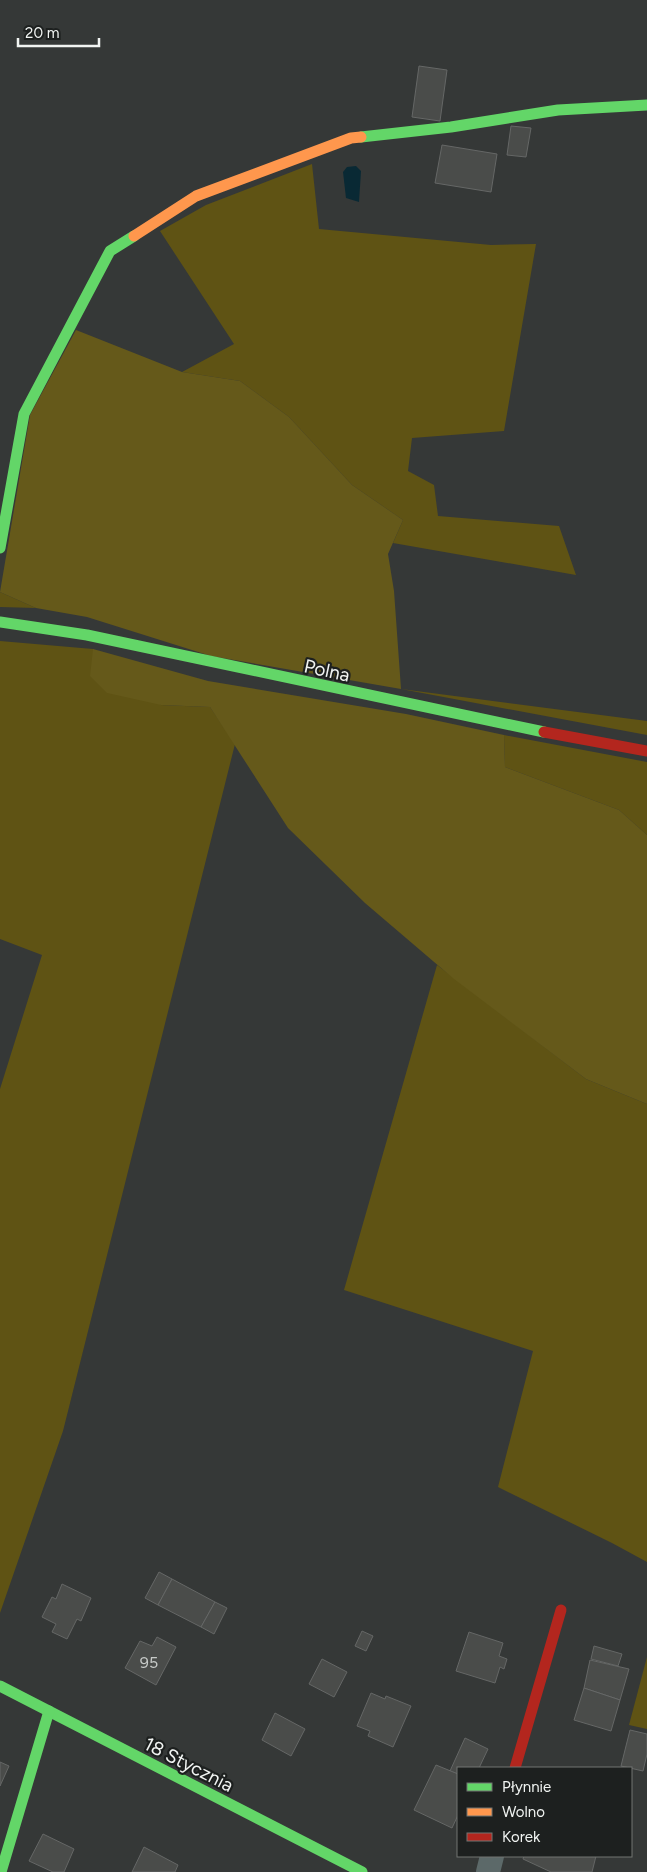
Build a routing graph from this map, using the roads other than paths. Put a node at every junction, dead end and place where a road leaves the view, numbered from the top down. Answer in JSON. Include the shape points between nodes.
{"nodes":[{"id":1,"x":647,"y":104,"type":"edge"},
{"id":2,"x":0,"y":548,"type":"edge"},
{"id":3,"x":0,"y":622,"type":"edge"},
{"id":4,"x":647,"y":751,"type":"edge"},
{"id":5,"x":561,"y":1610,"type":"dead end"},
{"id":6,"x":0,"y":1686,"type":"edge"},
{"id":7,"x":49,"y":1711,"type":"junction"},
{"id":8,"x":515,"y":1767,"type":"edge"},
{"id":9,"x":492,"y":1857,"type":"edge"},
{"id":10,"x":1,"y":1872,"type":"edge"},
{"id":11,"x":362,"y":1872,"type":"edge"},
{"id":12,"x":488,"y":1872,"type":"edge"}],
"edges":[{"from":1,"to":2,"type":"street","via":[[558,110],[451,127],[351,138],[196,196],[110,251],[24,414]]},
{"from":3,"to":4,"type":"street","name":"Polna","via":[[87,635],[511,726]]},
{"from":5,"to":8,"type":"street"},
{"from":6,"to":7,"type":"street","name":"18 Stycznia"},
{"from":7,"to":10,"type":"street"},
{"from":7,"to":11,"type":"street","name":"18 Stycznia"},
{"from":9,"to":12,"type":"street"}]}
